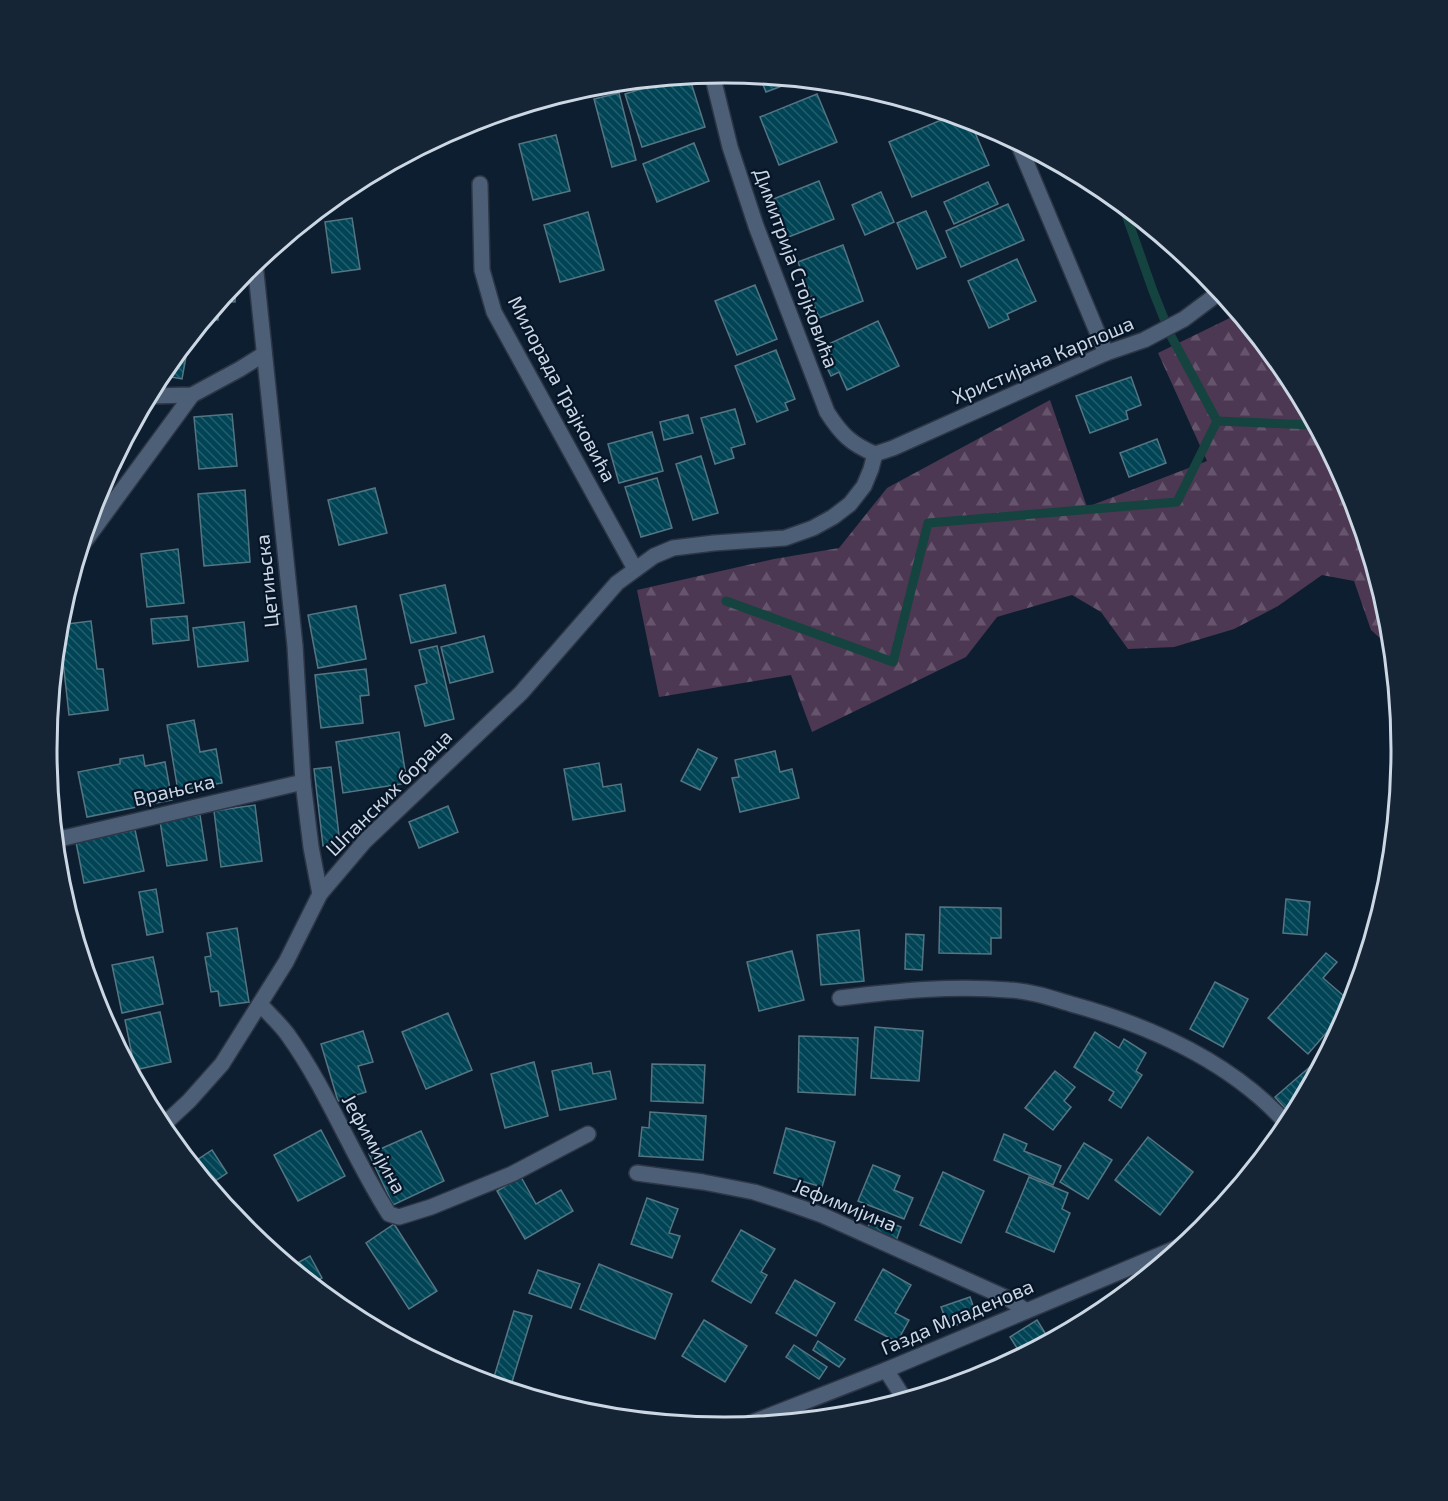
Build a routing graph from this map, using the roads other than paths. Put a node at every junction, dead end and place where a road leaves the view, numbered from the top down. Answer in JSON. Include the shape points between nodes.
{"nodes":[{"id":1,"x":714,"y":83,"type":"edge"},
{"id":2,"x":1023,"y":154,"type":"edge"},
{"id":3,"x":480,"y":184,"type":"dead end"},
{"id":4,"x":256,"y":275,"type":"edge"},
{"id":5,"x":1213,"y":297,"type":"edge"},
{"id":6,"x":1106,"y":353,"type":"junction"},
{"id":7,"x":264,"y":354,"type":"junction"},
{"id":8,"x":192,"y":395,"type":"junction"},
{"id":9,"x":159,"y":396,"type":"edge"},
{"id":10,"x":875,"y":454,"type":"junction"},
{"id":11,"x":96,"y":526,"type":"edge"},
{"id":12,"x":635,"y":569,"type":"junction"},
{"id":13,"x":303,"y":782,"type":"junction"},
{"id":14,"x":63,"y":838,"type":"edge"},
{"id":15,"x":320,"y":894,"type":"junction"},
{"id":16,"x":840,"y":998,"type":"dead end"},
{"id":17,"x":260,"y":1004,"type":"junction"},
{"id":18,"x":1281,"y":1118,"type":"edge"},
{"id":19,"x":168,"y":1120,"type":"edge"},
{"id":20,"x":588,"y":1134,"type":"dead end"},
{"id":21,"x":637,"y":1173,"type":"dead end"},
{"id":22,"x":1161,"y":1255,"type":"edge"},
{"id":23,"x":1026,"y":1311,"type":"junction"},
{"id":24,"x":886,"y":1370,"type":"junction"},
{"id":25,"x":901,"y":1394,"type":"edge"},
{"id":26,"x":769,"y":1416,"type":"edge"}],
"edges":[{"from":1,"to":10,"type":"street","name":"Димитрија Стојковића","via":[[729,147],[756,226],[827,412],[857,447]]},
{"from":2,"to":6,"type":"street"},
{"from":3,"to":12,"type":"street","name":"Милорада Трајковића","via":[[482,270],[494,312]]},
{"from":4,"to":7,"type":"street","name":"Цетињска"},
{"from":5,"to":6,"type":"street","name":"Христијана Карпоша","via":[[1184,319],[1144,340]]},
{"from":6,"to":10,"type":"street","name":"Христијана Карпоша"},
{"from":7,"to":8,"type":"street"},
{"from":7,"to":13,"type":"street","name":"Цетињска","via":[[295,646]]},
{"from":8,"to":9,"type":"street"},
{"from":8,"to":11,"type":"street"},
{"from":10,"to":12,"type":"street","name":"Шпанских бораца","via":[[864,486],[850,504],[813,528],[785,538],[673,548]]},
{"from":12,"to":15,"type":"street","name":"Шпанских бораца","via":[[585,617],[521,693],[365,841]]},
{"from":13,"to":14,"type":"street","name":"Врањска"},
{"from":13,"to":15,"type":"street","name":"Цетињска"},
{"from":15,"to":17,"type":"street","name":"Шпанских бораца","via":[[286,963]]},
{"from":16,"to":18,"type":"street","via":[[918,988],[1010,990],[1092,1010],[1170,1041],[1224,1069]]},
{"from":17,"to":19,"type":"street","name":"Шпанских бораца","via":[[222,1064]]},
{"from":17,"to":20,"type":"street","name":"Јефимијина","via":[[287,1035],[310,1072],[389,1214],[399,1217],[431,1207],[512,1174]]},
{"from":21,"to":23,"type":"street","name":"Јефимијина","via":[[754,1192],[822,1215],[1009,1299]]},
{"from":22,"to":23,"type":"street","name":"Газда Младенова"},
{"from":23,"to":24,"type":"street","name":"Газда Младенова"},
{"from":24,"to":25,"type":"street"},
{"from":24,"to":26,"type":"street","name":"Газда Младенова"}]}
